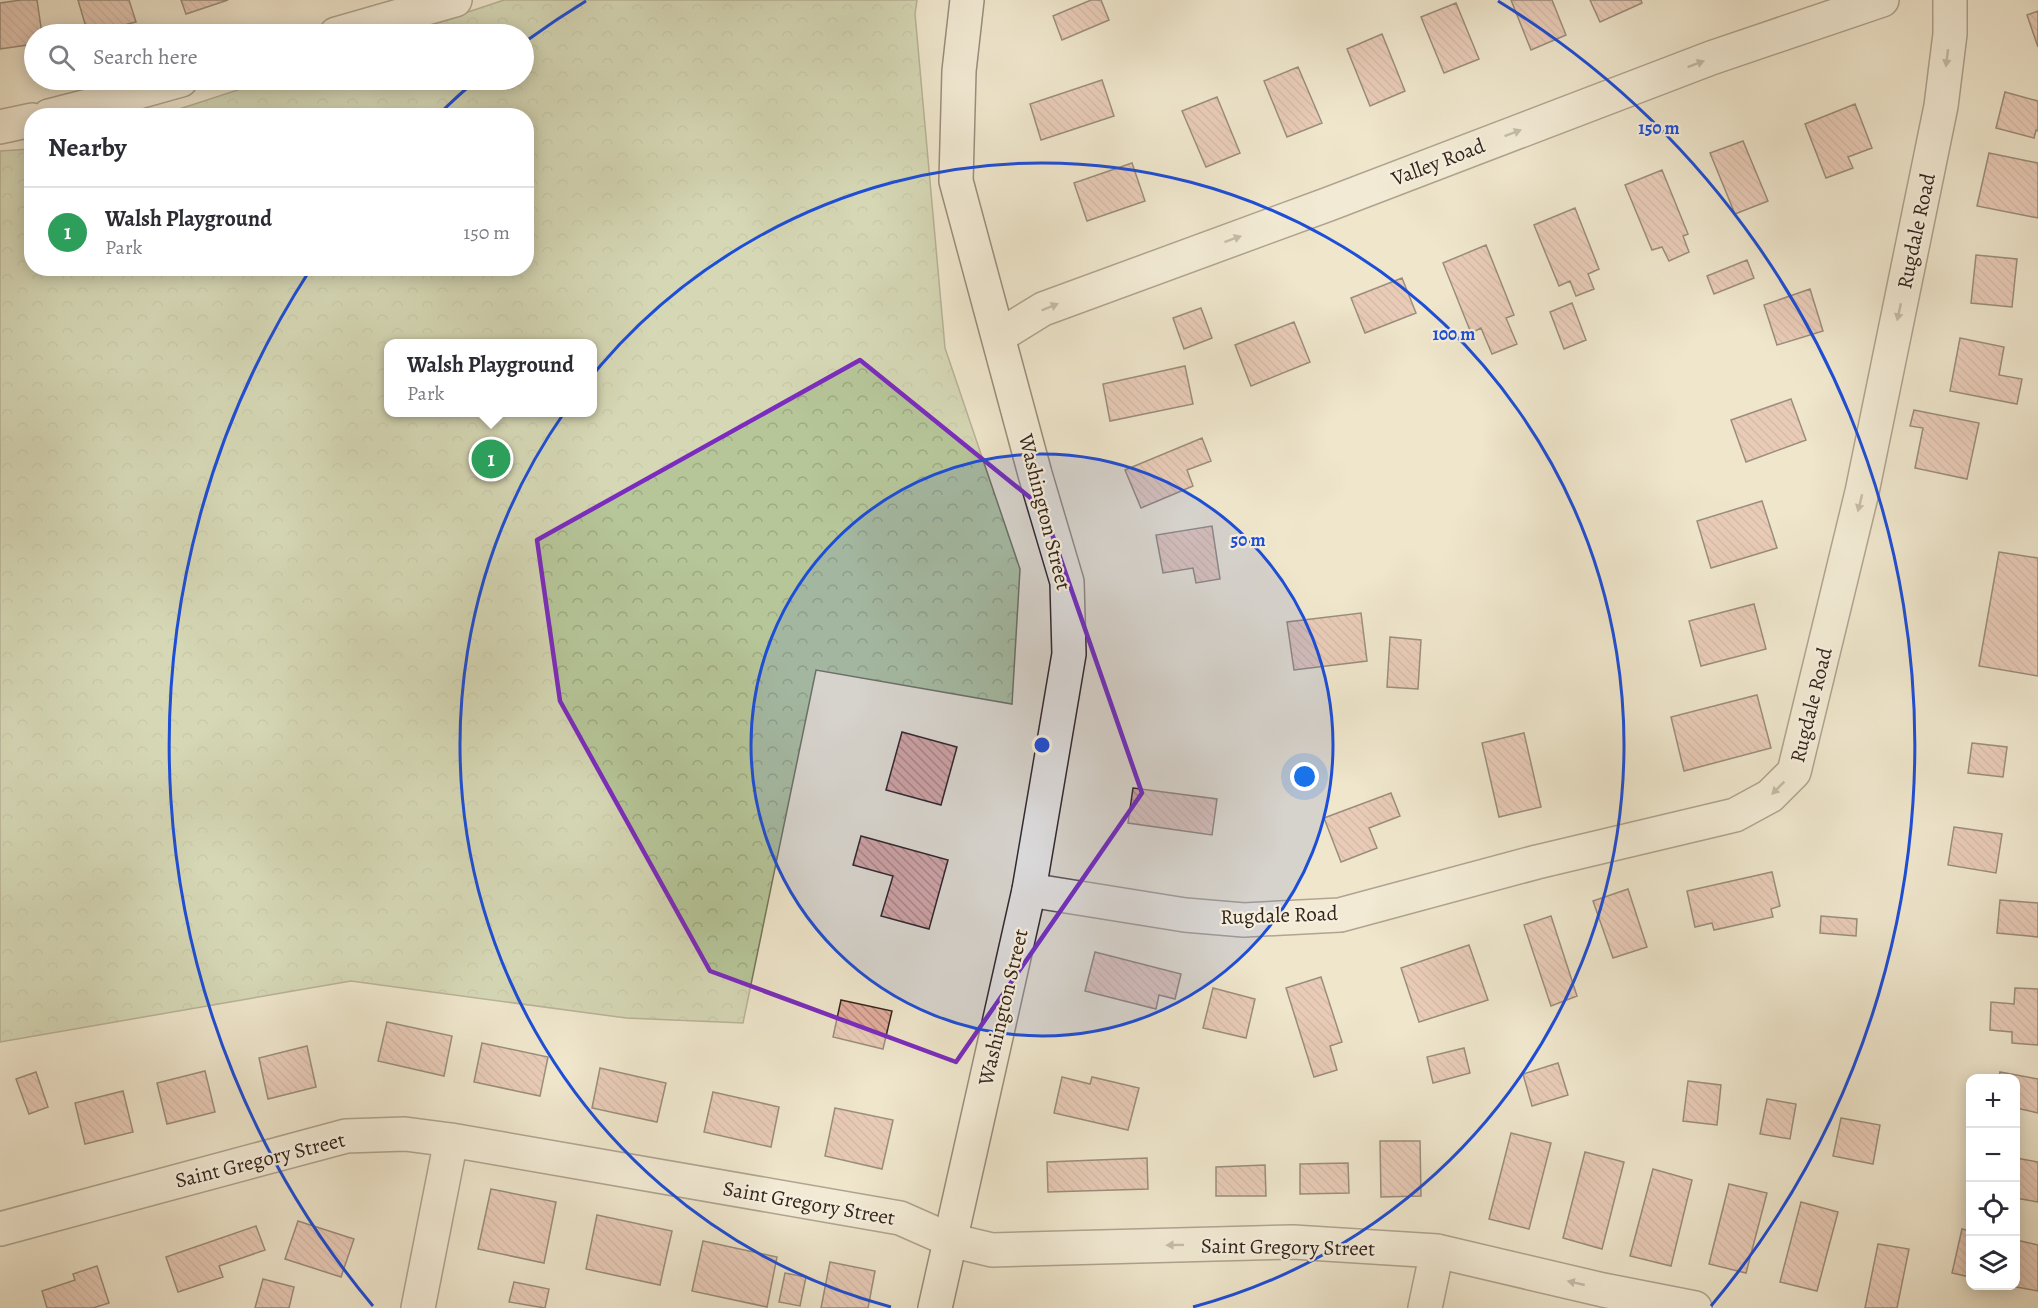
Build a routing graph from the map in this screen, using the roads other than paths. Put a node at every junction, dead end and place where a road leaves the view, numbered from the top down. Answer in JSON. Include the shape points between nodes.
{"nodes":[{"id":1,"x":455,"y":0,"type":"edge"},
{"id":2,"x":967,"y":0,"type":"edge"},
{"id":3,"x":1882,"y":0,"type":"edge"},
{"id":4,"x":1950,"y":0,"type":"edge"},
{"id":5,"x":371,"y":24,"type":"edge"},
{"id":6,"x":144,"y":90,"type":"edge"},
{"id":7,"x":78,"y":108,"type":"edge"},
{"id":8,"x":24,"y":122,"type":"edge"},
{"id":9,"x":0,"y":127,"type":"edge"},
{"id":10,"x":999,"y":336,"type":"junction"},
{"id":11,"x":1029,"y":890,"type":"junction"},
{"id":12,"x":451,"y":1140,"type":"junction"},
{"id":13,"x":0,"y":1229,"type":"edge"},
{"id":14,"x":950,"y":1240,"type":"junction"},
{"id":15,"x":1437,"y":1251,"type":"junction"},
{"id":16,"x":418,"y":1308,"type":"edge"},
{"id":17,"x":935,"y":1308,"type":"edge"},
{"id":18,"x":1425,"y":1308,"type":"edge"},
{"id":19,"x":1695,"y":1308,"type":"edge"}],
"edges":[{"from":1,"to":5,"type":"street"},
{"from":2,"to":10,"type":"street","name":"Washington Street","via":[[959,71],[956,181]]},
{"from":10,"to":3,"type":"street","name":"Valley Road","one_way":true,"via":[[1043,309],[1711,58]]},
{"from":4,"to":11,"type":"street","name":"Rugdale Road","one_way":true,"via":[[1941,106],[1862,492],[1794,772],[1770,796],[1736,815],[1537,862],[1340,915],[1244,920],[1185,915]]},
{"from":6,"to":7,"type":"street"},
{"from":8,"to":9,"type":"street"},
{"from":10,"to":11,"type":"street","name":"Washington Street","via":[[1067,582],[1069,654]]},
{"from":11,"to":14,"type":"street","name":"Washington Street"},
{"from":12,"to":13,"type":"street","name":"Saint Gregory Street","via":[[405,1134],[346,1136]]},
{"from":12,"to":14,"type":"street","name":"Saint Gregory Street","via":[[900,1218]]},
{"from":12,"to":16,"type":"street"},
{"from":15,"to":14,"type":"street","name":"Saint Gregory Street","one_way":true,"via":[[1293,1242],[992,1250]]},
{"from":14,"to":17,"type":"street","name":"Washington Street"},
{"from":15,"to":18,"type":"street"},
{"from":19,"to":15,"type":"street","name":"Saint Gregory Street","one_way":true}]}
